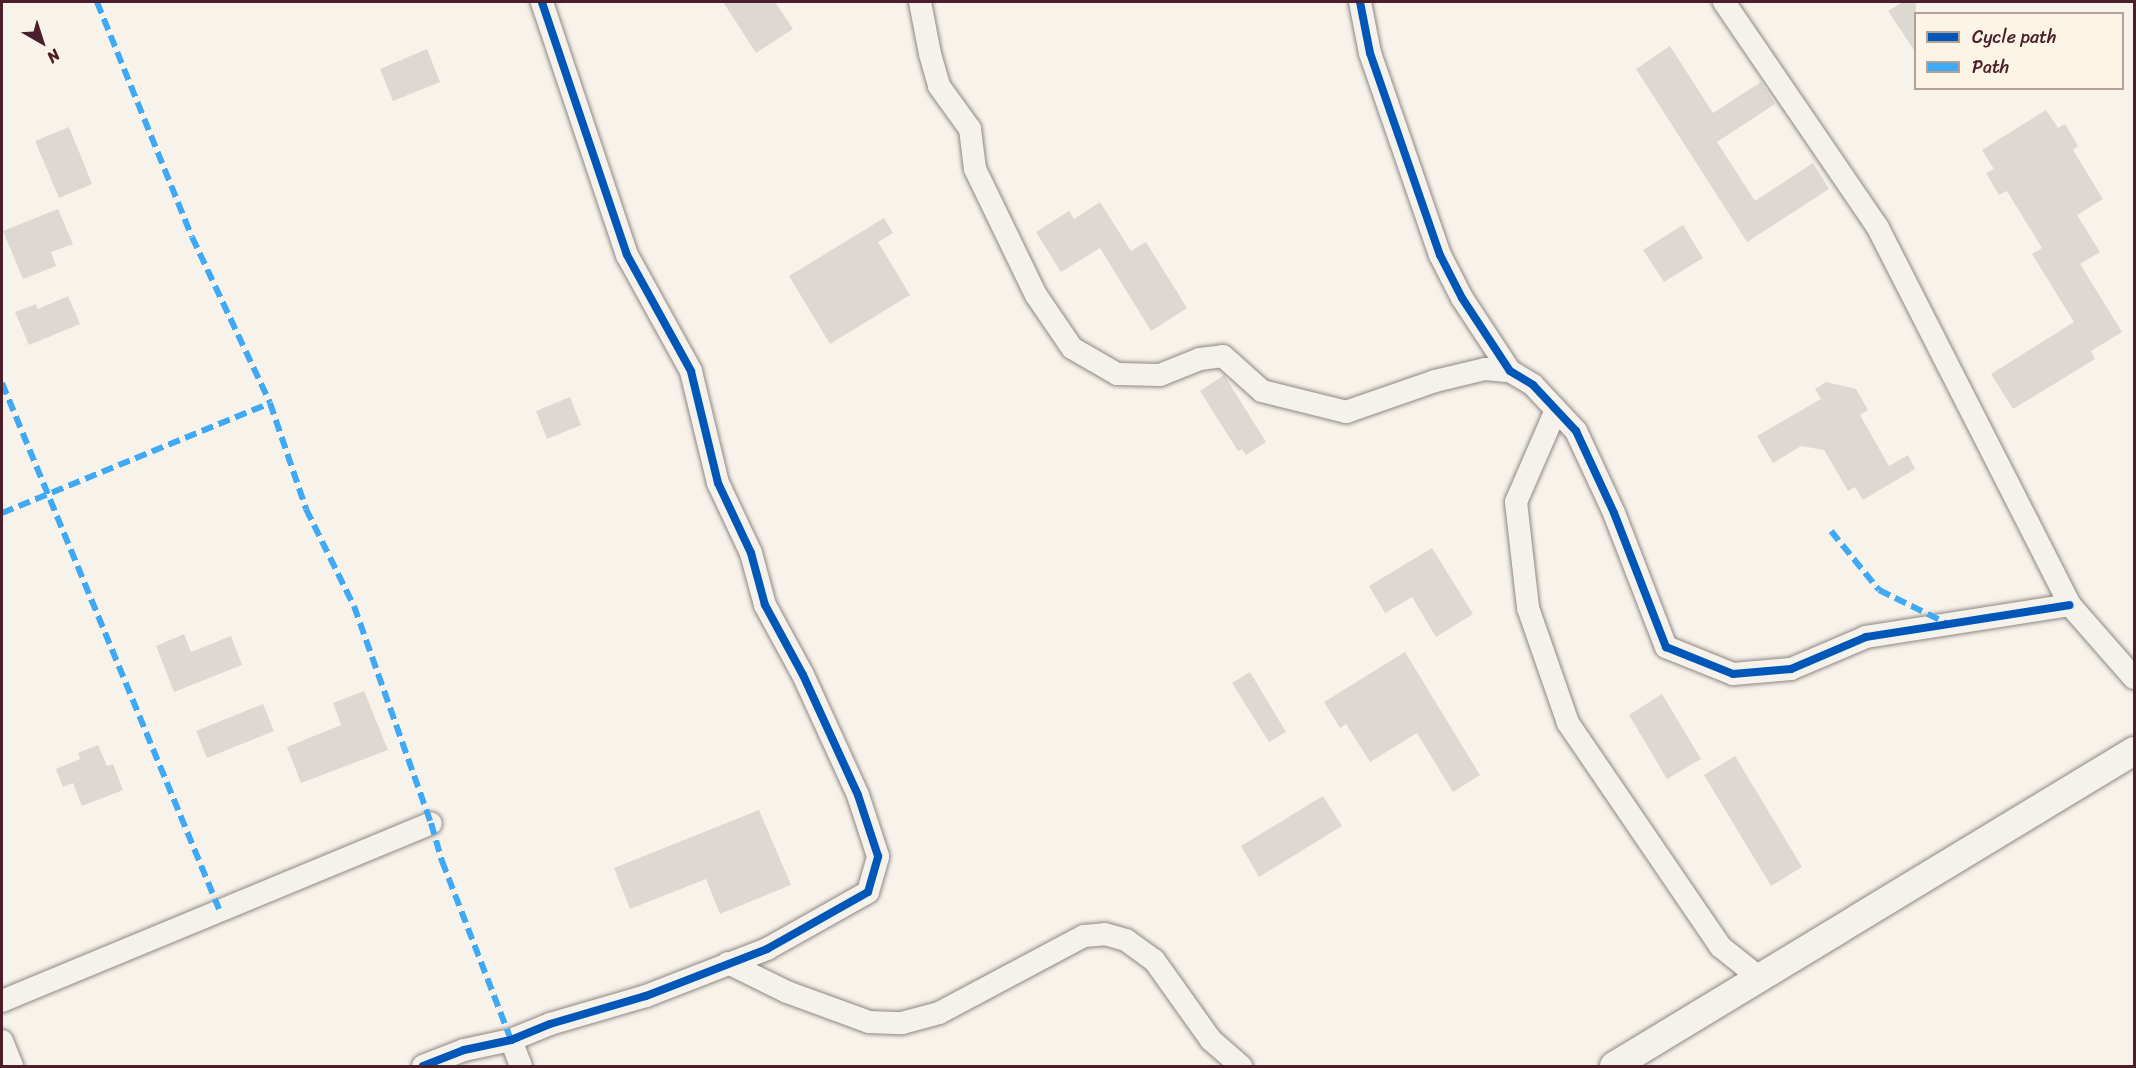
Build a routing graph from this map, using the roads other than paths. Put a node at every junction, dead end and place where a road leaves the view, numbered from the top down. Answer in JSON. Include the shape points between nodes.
{"nodes":[{"id":1,"x":542,"y":2,"type":"edge"},
{"id":2,"x":920,"y":2,"type":"edge"},
{"id":3,"x":1360,"y":2,"type":"edge"},
{"id":4,"x":1724,"y":2,"type":"edge"},
{"id":5,"x":1510,"y":371,"type":"junction"},
{"id":6,"x":1556,"y":410,"type":"junction"},
{"id":7,"x":2070,"y":604,"type":"junction"},
{"id":8,"x":2134,"y":678,"type":"edge"},
{"id":9,"x":2134,"y":751,"type":"edge"},
{"id":10,"x":431,"y":823,"type":"dead end"},
{"id":11,"x":728,"y":963,"type":"junction"},
{"id":12,"x":1761,"y":979,"type":"junction"},
{"id":13,"x":2,"y":1001,"type":"edge"},
{"id":14,"x":511,"y":1040,"type":"junction"},
{"id":15,"x":2,"y":1041,"type":"edge"},
{"id":16,"x":12,"y":1066,"type":"edge"},
{"id":17,"x":423,"y":1066,"type":"edge"},
{"id":18,"x":521,"y":1066,"type":"edge"},
{"id":19,"x":1241,"y":1066,"type":"edge"},
{"id":20,"x":1614,"y":1066,"type":"edge"}],
"edges":[{"from":1,"to":11,"type":"street","via":[[627,255],[691,372],[718,483],[751,553],[765,605],[803,675],[858,795],[878,856],[868,892],[767,950]]},
{"from":2,"to":5,"type":"street","via":[[939,86],[970,129],[975,170],[1036,295],[1072,348],[1117,374],[1160,375],[1200,359],[1223,356],[1262,391],[1346,411],[1435,381],[1485,369]]},
{"from":3,"to":5,"type":"street","via":[[1370,53],[1440,255],[1462,298]]},
{"from":4,"to":7,"type":"street","via":[[1878,228]]},
{"from":5,"to":6,"type":"street","via":[[1533,385]]},
{"from":6,"to":7,"type":"street","via":[[1576,431],[1614,513],[1666,647],[1733,674],[1791,669],[1866,637]]},
{"from":6,"to":12,"type":"street","via":[[1516,502],[1528,608],[1568,723],[1721,947]]},
{"from":7,"to":8,"type":"street"},
{"from":9,"to":12,"type":"street"},
{"from":10,"to":13,"type":"street"},
{"from":11,"to":14,"type":"street","via":[[646,996],[550,1024]]},
{"from":11,"to":19,"type":"street","via":[[788,992],[869,1022],[902,1023],[939,1013],[1084,936],[1105,934],[1126,940],[1154,960],[1211,1040]]},
{"from":12,"to":20,"type":"street"},
{"from":14,"to":17,"type":"street","via":[[464,1050]]},
{"from":14,"to":18,"type":"street"},
{"from":15,"to":16,"type":"street"}]}
